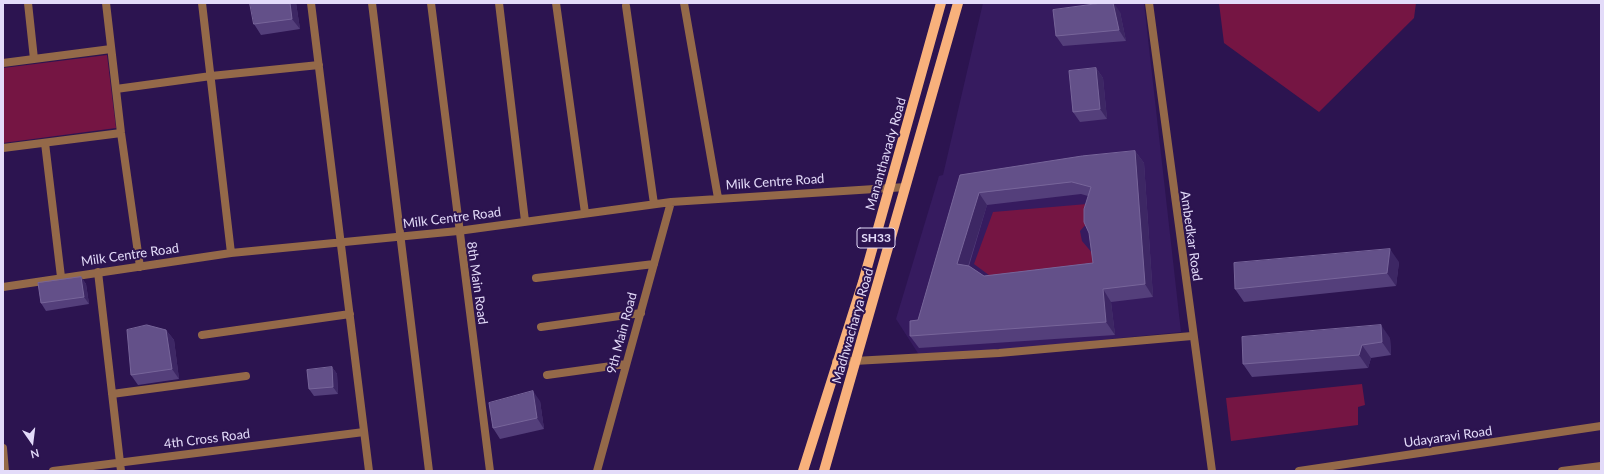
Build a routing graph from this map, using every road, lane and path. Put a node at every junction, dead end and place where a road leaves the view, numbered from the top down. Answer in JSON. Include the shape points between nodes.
{"nodes":[{"id":1,"x":28,"y":3,"type":"edge"},
{"id":2,"x":106,"y":3,"type":"edge"},
{"id":3,"x":202,"y":3,"type":"edge"},
{"id":4,"x":311,"y":3,"type":"edge"},
{"id":5,"x":372,"y":3,"type":"edge"},
{"id":6,"x":431,"y":3,"type":"edge"},
{"id":7,"x":499,"y":3,"type":"edge"},
{"id":8,"x":556,"y":3,"type":"edge"},
{"id":9,"x":684,"y":3,"type":"edge"},
{"id":10,"x":942,"y":3,"type":"edge"},
{"id":11,"x":958,"y":3,"type":"edge"},
{"id":12,"x":1148,"y":3,"type":"edge"},
{"id":13,"x":626,"y":6,"type":"dead end"},
{"id":14,"x":111,"y":49,"type":"junction"},
{"id":15,"x":34,"y":59,"type":"junction"},
{"id":16,"x":3,"y":63,"type":"edge"},
{"id":17,"x":319,"y":65,"type":"junction"},
{"id":18,"x":211,"y":76,"type":"junction"},
{"id":19,"x":116,"y":89,"type":"junction"},
{"id":20,"x":121,"y":133,"type":"junction"},
{"id":21,"x":45,"y":143,"type":"junction"},
{"id":22,"x":3,"y":148,"type":"edge"},
{"id":23,"x":890,"y":187,"type":"junction"},
{"id":24,"x":906,"y":187,"type":"junction"},
{"id":25,"x":718,"y":198,"type":"junction"},
{"id":26,"x":671,"y":202,"type":"junction"},
{"id":27,"x":654,"y":204,"type":"junction"},
{"id":28,"x":585,"y":213,"type":"junction"},
{"id":29,"x":525,"y":222,"type":"junction"},
{"id":30,"x":458,"y":231,"type":"junction"},
{"id":31,"x":399,"y":237,"type":"junction"},
{"id":32,"x":340,"y":242,"type":"junction"},
{"id":33,"x":231,"y":253,"type":"junction"},
{"id":34,"x":654,"y":264,"type":"junction"},
{"id":35,"x":140,"y":267,"type":"junction"},
{"id":36,"x":98,"y":272,"type":"junction"},
{"id":37,"x":61,"y":277,"type":"junction"},
{"id":38,"x":536,"y":278,"type":"dead end"},
{"id":39,"x":3,"y":286,"type":"edge"},
{"id":40,"x":640,"y":313,"type":"junction"},
{"id":41,"x":350,"y":314,"type":"junction"},
{"id":42,"x":541,"y":327,"type":"dead end"},
{"id":43,"x":202,"y":335,"type":"dead end"},
{"id":44,"x":1192,"y":336,"type":"junction"},
{"id":45,"x":836,"y":362,"type":"junction"},
{"id":46,"x":857,"y":362,"type":"junction"},
{"id":47,"x":626,"y":364,"type":"junction"},
{"id":48,"x":547,"y":375,"type":"dead end"},
{"id":49,"x":246,"y":376,"type":"dead end"},
{"id":50,"x":112,"y":394,"type":"junction"},
{"id":51,"x":1601,"y":426,"type":"edge"},
{"id":52,"x":364,"y":432,"type":"junction"},
{"id":53,"x":3,"y":448,"type":"edge"},
{"id":54,"x":1601,"y":466,"type":"edge"},
{"id":55,"x":121,"y":467,"type":"edge"},
{"id":56,"x":1583,"y":470,"type":"edge"},
{"id":57,"x":5,"y":471,"type":"edge"},
{"id":58,"x":53,"y":471,"type":"edge"},
{"id":59,"x":369,"y":471,"type":"edge"},
{"id":60,"x":429,"y":471,"type":"edge"},
{"id":61,"x":490,"y":471,"type":"edge"},
{"id":62,"x":597,"y":471,"type":"edge"},
{"id":63,"x":803,"y":471,"type":"edge"},
{"id":64,"x":824,"y":471,"type":"edge"},
{"id":65,"x":1212,"y":471,"type":"edge"},
{"id":66,"x":1299,"y":471,"type":"edge"},
{"id":67,"x":1562,"y":471,"type":"edge"}],
"edges":[{"from":1,"to":15,"type":"street"},
{"from":2,"to":14,"type":"street"},
{"from":3,"to":18,"type":"street"},
{"from":4,"to":17,"type":"street"},
{"from":5,"to":31,"type":"street"},
{"from":6,"to":30,"type":"street","name":"8th Main Road"},
{"from":7,"to":29,"type":"street"},
{"from":8,"to":28,"type":"street"},
{"from":9,"to":25,"type":"street"},
{"from":10,"to":23,"type":"main road","name":"Mananthavady Road","number":"SH33"},
{"from":11,"to":24,"type":"main road","name":"Madhwacharya Road"},
{"from":12,"to":44,"type":"street","name":"Ambedkar Road"},
{"from":13,"to":27,"type":"street"},
{"from":14,"to":15,"type":"street"},
{"from":14,"to":19,"type":"street"},
{"from":15,"to":16,"type":"street"},
{"from":17,"to":18,"type":"street"},
{"from":17,"to":32,"type":"street"},
{"from":18,"to":19,"type":"street"},
{"from":18,"to":33,"type":"street"},
{"from":19,"to":20,"type":"street"},
{"from":20,"to":21,"type":"street"},
{"from":20,"to":35,"type":"street"},
{"from":21,"to":22,"type":"street"},
{"from":21,"to":37,"type":"street"},
{"from":23,"to":24,"type":"street","name":"Milk Centre Road"},
{"from":23,"to":25,"type":"street","name":"Milk Centre Road"},
{"from":23,"to":45,"type":"main road","name":"Mananthavady Road","number":"SH33","via":[[863,282]]},
{"from":24,"to":46,"type":"main road","name":"Madhwacharya Road"},
{"from":25,"to":26,"type":"street","name":"Milk Centre Road"},
{"from":26,"to":27,"type":"street","name":"Milk Centre Road"},
{"from":26,"to":34,"type":"street","name":"9th Main Road"},
{"from":27,"to":28,"type":"street","name":"Milk Centre Road"},
{"from":28,"to":29,"type":"street","name":"Milk Centre Road"},
{"from":29,"to":30,"type":"street","name":"Milk Centre Road"},
{"from":30,"to":31,"type":"street","name":"Milk Centre Road"},
{"from":30,"to":61,"type":"street","name":"8th Main Road"},
{"from":31,"to":32,"type":"street","name":"Milk Centre Road"},
{"from":31,"to":60,"type":"street"},
{"from":32,"to":33,"type":"street","name":"Milk Centre Road"},
{"from":32,"to":41,"type":"street"},
{"from":33,"to":35,"type":"street","name":"Milk Centre Road"},
{"from":34,"to":38,"type":"street"},
{"from":34,"to":40,"type":"street","name":"9th Main Road"},
{"from":35,"to":36,"type":"street","name":"Milk Centre Road"},
{"from":36,"to":37,"type":"street","name":"Milk Centre Road"},
{"from":36,"to":50,"type":"street"},
{"from":37,"to":39,"type":"street","name":"Milk Centre Road"},
{"from":40,"to":42,"type":"street"},
{"from":40,"to":47,"type":"street","name":"9th Main Road"},
{"from":41,"to":43,"type":"street"},
{"from":41,"to":52,"type":"street"},
{"from":44,"to":46,"type":"street","via":[[999,353]]},
{"from":44,"to":65,"type":"street","name":"Ambedkar Road"},
{"from":45,"to":46,"type":"street"},
{"from":45,"to":63,"type":"main road","name":"Mananthavady Road","number":"SH33"},
{"from":46,"to":64,"type":"main road","name":"Madhwacharya Road"},
{"from":47,"to":48,"type":"street"},
{"from":47,"to":62,"type":"street","name":"9th Main Road"},
{"from":49,"to":50,"type":"street"},
{"from":50,"to":55,"type":"street"},
{"from":51,"to":66,"type":"street","name":"Udayaravi Road"},
{"from":52,"to":55,"type":"street","name":"4th Cross Road"},
{"from":52,"to":59,"type":"street"},
{"from":53,"to":57,"type":"street"},
{"from":54,"to":56,"type":"street"},
{"from":55,"to":58,"type":"street","name":"4th Cross Road"},
{"from":56,"to":67,"type":"street"}]}
